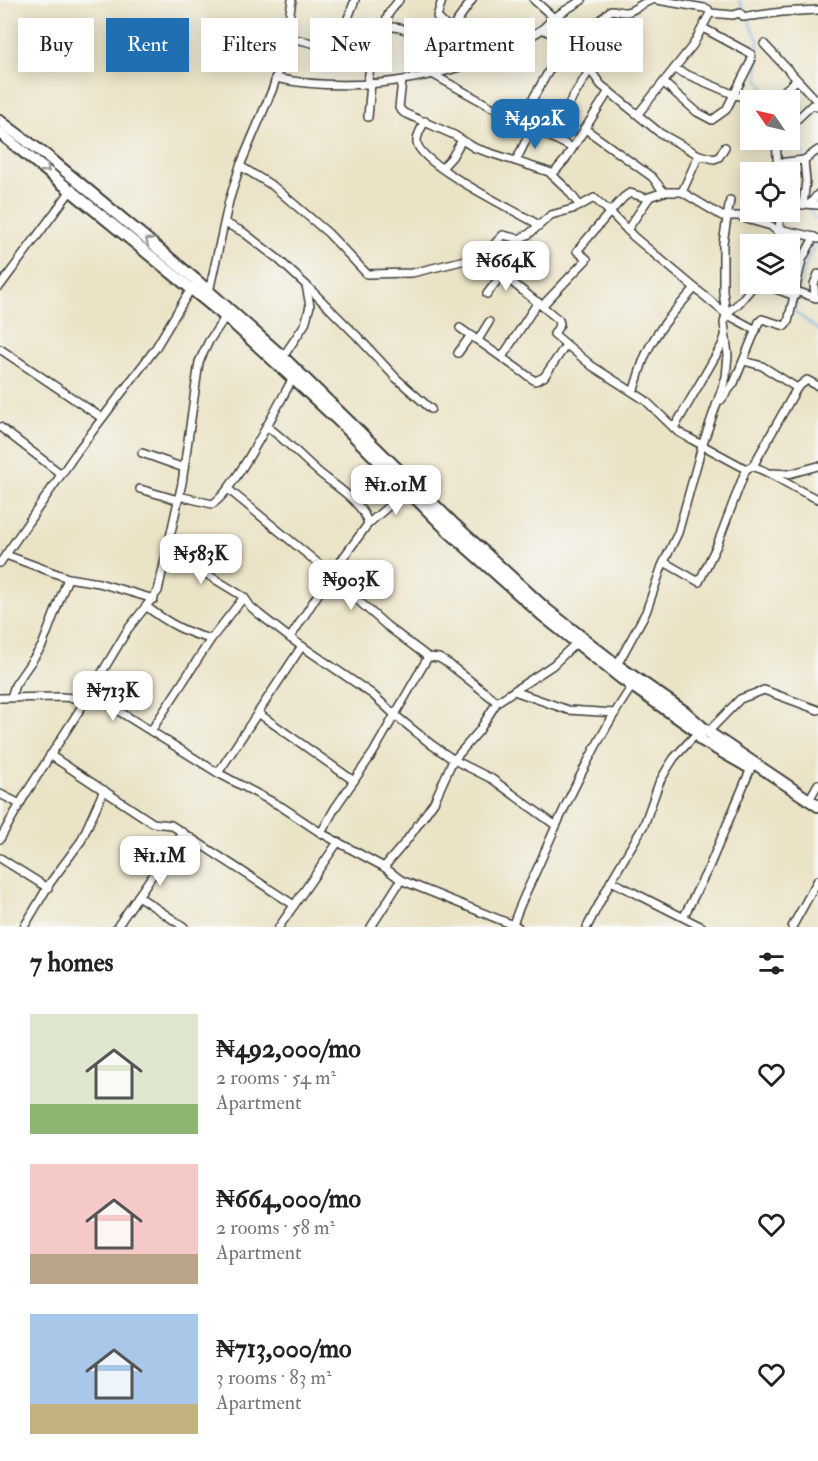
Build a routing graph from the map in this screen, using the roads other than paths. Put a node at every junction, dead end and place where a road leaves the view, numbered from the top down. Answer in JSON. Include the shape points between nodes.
{"nodes":[{"id":1,"x":292,"y":0,"type":"edge"},
{"id":2,"x":355,"y":0,"type":"edge"},
{"id":3,"x":399,"y":0,"type":"edge"},
{"id":4,"x":442,"y":0,"type":"edge"},
{"id":5,"x":472,"y":0,"type":"edge"},
{"id":6,"x":534,"y":0,"type":"edge"},
{"id":7,"x":582,"y":0,"type":"edge"},
{"id":8,"x":652,"y":0,"type":"edge"},
{"id":9,"x":657,"y":0,"type":"edge"},
{"id":10,"x":640,"y":2,"type":"edge"},
{"id":11,"x":818,"y":10,"type":"edge"},
{"id":12,"x":710,"y":13,"type":"junction"},
{"id":13,"x":289,"y":18,"type":"edge"},
{"id":14,"x":387,"y":18,"type":"edge"},
{"id":15,"x":438,"y":18,"type":"edge"},
{"id":16,"x":459,"y":18,"type":"edge"},
{"id":17,"x":554,"y":18,"type":"joint"},
{"id":18,"x":602,"y":18,"type":"edge"},
{"id":19,"x":547,"y":25,"type":"edge"},
{"id":20,"x":703,"y":28,"type":"junction"},
{"id":21,"x":543,"y":29,"type":"junction"},
{"id":22,"x":547,"y":31,"type":"edge"},
{"id":23,"x":535,"y":33,"type":"edge"},
{"id":24,"x":298,"y":40,"type":"edge"},
{"id":25,"x":764,"y":44,"type":"dead end"},
{"id":26,"x":674,"y":69,"type":"junction"},
{"id":27,"x":277,"y":72,"type":"edge"},
{"id":28,"x":371,"y":72,"type":"edge"},
{"id":29,"x":438,"y":72,"type":"edge"},
{"id":30,"x":548,"y":72,"type":"edge"},
{"id":31,"x":588,"y":72,"type":"edge"},
{"id":32,"x":590,"y":72,"type":"edge"},
{"id":33,"x":432,"y":74,"type":"junction"},
{"id":34,"x":275,"y":78,"type":"junction"},
{"id":35,"x":797,"y":80,"type":"junction"},
{"id":36,"x":402,"y":81,"type":"junction"},
{"id":37,"x":664,"y":83,"type":"junction"},
{"id":38,"x":369,"y":84,"type":"junction"},
{"id":39,"x":786,"y":90,"type":"edge"},
{"id":40,"x":609,"y":91,"type":"junction"},
{"id":41,"x":735,"y":95,"type":"junction"},
{"id":42,"x":740,"y":96,"type":"edge"},
{"id":43,"x":818,"y":102,"type":"edge"},
{"id":44,"x":818,"y":107,"type":"edge"},
{"id":45,"x":638,"y":114,"type":"junction"},
{"id":46,"x":800,"y":116,"type":"edge"},
{"id":47,"x":368,"y":117,"type":"dead end"},
{"id":48,"x":0,"y":121,"type":"edge"},
{"id":49,"x":425,"y":121,"type":"junction"},
{"id":50,"x":520,"y":122,"type":"junction"},
{"id":51,"x":532,"y":128,"type":"junction"},
{"id":52,"x":584,"y":128,"type":"junction"},
{"id":53,"x":0,"y":133,"type":"edge"},
{"id":54,"x":549,"y":136,"type":"junction"},
{"id":55,"x":462,"y":140,"type":"junction"},
{"id":56,"x":571,"y":147,"type":"junction"},
{"id":57,"x":725,"y":147,"type":"dead end"},
{"id":58,"x":818,"y":150,"type":"edge"},
{"id":59,"x":699,"y":155,"type":"junction"},
{"id":60,"x":516,"y":161,"type":"junction"},
{"id":61,"x":804,"y":161,"type":"junction"},
{"id":62,"x":790,"y":162,"type":"edge"},
{"id":63,"x":240,"y":166,"type":"junction"},
{"id":64,"x":442,"y":168,"type":"junction"},
{"id":65,"x":552,"y":175,"type":"junction"},
{"id":66,"x":74,"y":187,"type":"junction"},
{"id":67,"x":664,"y":192,"type":"junction"},
{"id":68,"x":682,"y":192,"type":"junction"},
{"id":69,"x":818,"y":194,"type":"edge"},
{"id":70,"x":649,"y":198,"type":"junction"},
{"id":71,"x":730,"y":200,"type":"dead end"},
{"id":72,"x":809,"y":205,"type":"edge"},
{"id":73,"x":580,"y":206,"type":"junction"},
{"id":74,"x":609,"y":212,"type":"junction"},
{"id":75,"x":726,"y":217,"type":"junction"},
{"id":76,"x":780,"y":222,"type":"edge"},
{"id":77,"x":225,"y":223,"type":"junction"},
{"id":78,"x":539,"y":225,"type":"junction"},
{"id":79,"x":627,"y":230,"type":"junction"},
{"id":80,"x":779,"y":231,"type":"junction"},
{"id":81,"x":779,"y":234,"type":"edge"},
{"id":82,"x":816,"y":238,"type":"edge"},
{"id":83,"x":485,"y":261,"type":"junction"},
{"id":84,"x":502,"y":274,"type":"junction"},
{"id":85,"x":818,"y":274,"type":"edge"},
{"id":86,"x":800,"y":276,"type":"edge"},
{"id":87,"x":306,"y":285,"type":"junction"},
{"id":88,"x":0,"y":286,"type":"edge"},
{"id":89,"x":192,"y":288,"type":"junction"},
{"id":90,"x":695,"y":288,"type":"junction"},
{"id":91,"x":209,"y":292,"type":"junction"},
{"id":92,"x":487,"y":294,"type":"dead end"},
{"id":93,"x":745,"y":294,"type":"edge"},
{"id":94,"x":798,"y":294,"type":"edge"},
{"id":95,"x":800,"y":294,"type":"edge"},
{"id":96,"x":816,"y":298,"type":"edge"},
{"id":97,"x":540,"y":304,"type":"junction"},
{"id":98,"x":726,"y":314,"type":"junction"},
{"id":99,"x":226,"y":316,"type":"junction"},
{"id":100,"x":489,"y":322,"type":"dead end"},
{"id":101,"x":460,"y":328,"type":"dead end"},
{"id":102,"x":756,"y":330,"type":"junction"},
{"id":103,"x":725,"y":335,"type":"junction"},
{"id":104,"x":474,"y":338,"type":"junction"},
{"id":105,"x":566,"y":345,"type":"junction"},
{"id":106,"x":0,"y":349,"type":"edge"},
{"id":107,"x":458,"y":352,"type":"dead end"},
{"id":108,"x":283,"y":357,"type":"junction"},
{"id":109,"x":502,"y":357,"type":"junction"},
{"id":110,"x":744,"y":361,"type":"junction"},
{"id":111,"x":293,"y":378,"type":"junction"},
{"id":112,"x":818,"y":386,"type":"edge"},
{"id":113,"x":797,"y":388,"type":"junction"},
{"id":114,"x":633,"y":392,"type":"junction"},
{"id":115,"x":718,"y":404,"type":"junction"},
{"id":116,"x":430,"y":409,"type":"dead end"},
{"id":117,"x":102,"y":418,"type":"junction"},
{"id":118,"x":266,"y":426,"type":"junction"},
{"id":119,"x":0,"y":427,"type":"edge"},
{"id":120,"x":674,"y":428,"type":"junction"},
{"id":121,"x":702,"y":446,"type":"junction"},
{"id":122,"x":142,"y":453,"type":"dead end"},
{"id":123,"x":818,"y":466,"type":"edge"},
{"id":124,"x":749,"y":467,"type":"junction"},
{"id":125,"x":184,"y":468,"type":"junction"},
{"id":126,"x":769,"y":472,"type":"junction"},
{"id":127,"x":62,"y":474,"type":"junction"},
{"id":128,"x":140,"y":489,"type":"dead end"},
{"id":129,"x":228,"y":489,"type":"junction"},
{"id":130,"x":407,"y":490,"type":"junction"},
{"id":131,"x":179,"y":498,"type":"junction"},
{"id":132,"x":818,"y":499,"type":"edge"},
{"id":133,"x":368,"y":524,"type":"junction"},
{"id":134,"x":6,"y":555,"type":"junction"},
{"id":135,"x":166,"y":558,"type":"junction"},
{"id":136,"x":664,"y":562,"type":"junction"},
{"id":137,"x":0,"y":563,"type":"edge"},
{"id":138,"x":331,"y":574,"type":"junction"},
{"id":139,"x":68,"y":578,"type":"junction"},
{"id":140,"x":244,"y":597,"type":"junction"},
{"id":141,"x":154,"y":599,"type":"junction"},
{"id":142,"x":147,"y":607,"type":"junction"},
{"id":143,"x":290,"y":638,"type":"junction"},
{"id":144,"x":211,"y":639,"type":"junction"},
{"id":145,"x":576,"y":643,"type":"junction"},
{"id":146,"x":302,"y":646,"type":"junction"},
{"id":147,"x":428,"y":657,"type":"junction"},
{"id":148,"x":617,"y":665,"type":"junction"},
{"id":149,"x":96,"y":685,"type":"junction"},
{"id":150,"x":632,"y":686,"type":"junction"},
{"id":151,"x":514,"y":691,"type":"junction"},
{"id":152,"x":11,"y":697,"type":"junction"},
{"id":153,"x":0,"y":698,"type":"edge"},
{"id":154,"x":86,"y":699,"type":"junction"},
{"id":155,"x":496,"y":702,"type":"junction"},
{"id":156,"x":818,"y":710,"type":"edge"},
{"id":157,"x":615,"y":712,"type":"junction"},
{"id":158,"x":258,"y":713,"type":"junction"},
{"id":159,"x":395,"y":715,"type":"junction"},
{"id":160,"x":151,"y":731,"type":"junction"},
{"id":161,"x":703,"y":734,"type":"junction"},
{"id":162,"x":50,"y":755,"type":"junction"},
{"id":163,"x":454,"y":760,"type":"junction"},
{"id":164,"x":751,"y":768,"type":"junction"},
{"id":165,"x":218,"y":773,"type":"junction"},
{"id":166,"x":354,"y":781,"type":"junction"},
{"id":167,"x":818,"y":784,"type":"edge"},
{"id":168,"x":105,"y":790,"type":"junction"},
{"id":169,"x":0,"y":794,"type":"edge"},
{"id":170,"x":813,"y":803,"type":"edge"},
{"id":171,"x":20,"y":804,"type":"junction"},
{"id":172,"x":818,"y":815,"type":"edge"},
{"id":173,"x":555,"y":825,"type":"junction"},
{"id":174,"x":182,"y":832,"type":"junction"},
{"id":175,"x":321,"y":832,"type":"junction"},
{"id":176,"x":0,"y":839,"type":"edge"},
{"id":177,"x":338,"y":842,"type":"junction"},
{"id":178,"x":0,"y":858,"type":"edge"},
{"id":179,"x":384,"y":867,"type":"junction"},
{"id":180,"x":400,"y":880,"type":"junction"},
{"id":181,"x":818,"y":880,"type":"edge"},
{"id":182,"x":611,"y":881,"type":"junction"},
{"id":183,"x":48,"y":888,"type":"junction"},
{"id":184,"x":138,"y":896,"type":"junction"},
{"id":185,"x":294,"y":905,"type":"junction"},
{"id":186,"x":684,"y":916,"type":"junction"},
{"id":187,"x":516,"y":926,"type":"edge"},
{"id":188,"x":24,"y":927,"type":"edge"},
{"id":189,"x":117,"y":927,"type":"edge"},
{"id":190,"x":184,"y":927,"type":"edge"},
{"id":191,"x":279,"y":927,"type":"edge"},
{"id":192,"x":371,"y":927,"type":"edge"},
{"id":193,"x":587,"y":927,"type":"edge"},
{"id":194,"x":702,"y":927,"type":"edge"},
{"id":195,"x":792,"y":927,"type":"edge"}],
"edges":[{"from":1,"to":13,"type":"street"},
{"from":2,"to":24,"type":"street","via":[[336,49]]},
{"from":3,"to":14,"type":"street"},
{"from":4,"to":15,"type":"street"},
{"from":5,"to":16,"type":"street"},
{"from":6,"to":17,"type":"street"},
{"from":7,"to":17,"type":"street"},
{"from":8,"to":10,"type":"street"},
{"from":9,"to":12,"type":"street","via":[[704,8]]},
{"from":10,"to":18,"type":"street","via":[[630,11],[611,10]]},
{"from":11,"to":12,"type":"street","via":[[750,16]]},
{"from":12,"to":20,"type":"street"},
{"from":19,"to":21,"type":"street"},
{"from":20,"to":26,"type":"street"},
{"from":20,"to":41,"type":"street","via":[[751,54]]},
{"from":21,"to":22,"type":"street"},
{"from":21,"to":23,"type":"street"},
{"from":25,"to":35,"type":"street"},
{"from":26,"to":37,"type":"street"},
{"from":26,"to":41,"type":"street"},
{"from":27,"to":34,"type":"street"},
{"from":28,"to":38,"type":"street"},
{"from":29,"to":33,"type":"street"},
{"from":30,"to":50,"type":"street"},
{"from":31,"to":54,"type":"street"},
{"from":32,"to":40,"type":"street"},
{"from":33,"to":36,"type":"street"},
{"from":33,"to":50,"type":"street"},
{"from":34,"to":38,"type":"street","via":[[300,83]]},
{"from":34,"to":63,"type":"street"},
{"from":35,"to":39,"type":"street"},
{"from":35,"to":43,"type":"street"},
{"from":36,"to":38,"type":"street"},
{"from":36,"to":49,"type":"street","via":[[399,108]]},
{"from":37,"to":41,"type":"street","via":[[712,120],[722,115]]},
{"from":37,"to":45,"type":"street"},
{"from":38,"to":47,"type":"street"},
{"from":40,"to":45,"type":"street"},
{"from":40,"to":52,"type":"street"},
{"from":41,"to":42,"type":"street"},
{"from":44,"to":46,"type":"street","via":[[812,105]]},
{"from":45,"to":59,"type":"street","via":[[665,137]]},
{"from":48,"to":66,"type":"main road"},
{"from":49,"to":55,"type":"street"},
{"from":49,"to":64,"type":"street","via":[[417,144],[426,157]]},
{"from":50,"to":51,"type":"street"},
{"from":51,"to":54,"type":"street"},
{"from":51,"to":60,"type":"street"},
{"from":52,"to":56,"type":"street"},
{"from":52,"to":67,"type":"street","via":[[652,177]]},
{"from":53,"to":66,"type":"main road","one_way":true},
{"from":54,"to":56,"type":"street"},
{"from":55,"to":60,"type":"street"},
{"from":55,"to":64,"type":"street"},
{"from":56,"to":65,"type":"street"},
{"from":57,"to":59,"type":"street","via":[[717,159]]},
{"from":58,"to":61,"type":"street"},
{"from":59,"to":68,"type":"street"},
{"from":60,"to":65,"type":"street"},
{"from":61,"to":62,"type":"street"},
{"from":61,"to":72,"type":"street"},
{"from":63,"to":77,"type":"street"},
{"from":63,"to":83,"type":"street","via":[[273,186],[328,233],[367,274],[412,273],[470,259]]},
{"from":64,"to":78,"type":"street"},
{"from":65,"to":73,"type":"street"},
{"from":66,"to":88,"type":"street"},
{"from":66,"to":89,"type":"main road"},
{"from":91,"to":66,"type":"main road","one_way":true},
{"from":67,"to":68,"type":"street"},
{"from":67,"to":70,"type":"street"},
{"from":68,"to":75,"type":"street"},
{"from":69,"to":72,"type":"street"},
{"from":70,"to":74,"type":"street","via":[[630,193]]},
{"from":70,"to":79,"type":"street"},
{"from":71,"to":75,"type":"street"},
{"from":73,"to":74,"type":"street","via":[[594,198]]},
{"from":73,"to":78,"type":"street","via":[[551,215]]},
{"from":74,"to":79,"type":"street"},
{"from":74,"to":97,"type":"street","via":[[577,250],[587,258]]},
{"from":75,"to":80,"type":"street","via":[[739,216]]},
{"from":75,"to":98,"type":"street","via":[[722,267]]},
{"from":76,"to":80,"type":"street"},
{"from":77,"to":87,"type":"street","via":[[252,238]]},
{"from":77,"to":91,"type":"street"},
{"from":78,"to":83,"type":"street","via":[[519,239],[503,236],[482,257]]},
{"from":79,"to":90,"type":"street"},
{"from":80,"to":81,"type":"street"},
{"from":80,"to":82,"type":"street"},
{"from":82,"to":86,"type":"street","via":[[802,260]]},
{"from":83,"to":84,"type":"street"},
{"from":84,"to":92,"type":"street"},
{"from":84,"to":97,"type":"street"},
{"from":85,"to":96,"type":"street","via":[[814,284]]},
{"from":87,"to":108,"type":"street","via":[[310,306],[305,324]]},
{"from":87,"to":116,"type":"street"},
{"from":89,"to":99,"type":"main road"},
{"from":89,"to":117,"type":"street","via":[[155,349]]},
{"from":90,"to":98,"type":"street"},
{"from":90,"to":114,"type":"street","via":[[673,312],[646,353]]},
{"from":91,"to":108,"type":"main road"},
{"from":93,"to":98,"type":"street"},
{"from":94,"to":102,"type":"street","via":[[786,326],[762,319]]},
{"from":95,"to":96,"type":"street"},
{"from":97,"to":105,"type":"street","via":[[559,320],[554,334]]},
{"from":97,"to":109,"type":"street"},
{"from":98,"to":102,"type":"street"},
{"from":98,"to":103,"type":"street"},
{"from":99,"to":111,"type":"main road"},
{"from":99,"to":125,"type":"street","via":[[199,362]]},
{"from":100,"to":104,"type":"street"},
{"from":101,"to":104,"type":"street"},
{"from":102,"to":110,"type":"street"},
{"from":103,"to":115,"type":"street","via":[[726,377]]},
{"from":103,"to":120,"type":"street"},
{"from":104,"to":107,"type":"street"},
{"from":104,"to":109,"type":"street"},
{"from":105,"to":109,"type":"street","via":[[544,377],[536,381]]},
{"from":105,"to":114,"type":"street"},
{"from":106,"to":117,"type":"street"},
{"from":108,"to":148,"type":"main road","via":[[494,562]]},
{"from":110,"to":113,"type":"street","via":[[762,366]]},
{"from":110,"to":115,"type":"street"},
{"from":111,"to":118,"type":"street"},
{"from":111,"to":130,"type":"main road"},
{"from":112,"to":113,"type":"street","via":[[807,380]]},
{"from":113,"to":124,"type":"street"},
{"from":114,"to":120,"type":"street"},
{"from":115,"to":121,"type":"street"},
{"from":117,"to":127,"type":"street"},
{"from":118,"to":129,"type":"street"},
{"from":118,"to":133,"type":"street","via":[[352,499]]},
{"from":119,"to":127,"type":"street"},
{"from":120,"to":121,"type":"street"},
{"from":121,"to":124,"type":"street"},
{"from":121,"to":136,"type":"street","via":[[682,523]]},
{"from":122,"to":125,"type":"street"},
{"from":123,"to":126,"type":"street","via":[[789,474]]},
{"from":124,"to":126,"type":"street"},
{"from":124,"to":136,"type":"street","via":[[699,582]]},
{"from":125,"to":131,"type":"street"},
{"from":126,"to":132,"type":"street"},
{"from":127,"to":134,"type":"street"},
{"from":128,"to":131,"type":"street"},
{"from":129,"to":131,"type":"street","via":[[212,504]]},
{"from":129,"to":138,"type":"street"},
{"from":130,"to":133,"type":"street"},
{"from":130,"to":145,"type":"main road","via":[[487,567]]},
{"from":131,"to":135,"type":"street"},
{"from":133,"to":138,"type":"street"},
{"from":134,"to":137,"type":"street"},
{"from":134,"to":139,"type":"street"},
{"from":135,"to":140,"type":"street","via":[[195,567]]},
{"from":135,"to":141,"type":"street"},
{"from":136,"to":148,"type":"street","via":[[646,612]]},
{"from":138,"to":143,"type":"street"},
{"from":138,"to":147,"type":"street"},
{"from":139,"to":141,"type":"street"},
{"from":139,"to":152,"type":"street","via":[[42,646]]},
{"from":140,"to":143,"type":"street"},
{"from":140,"to":144,"type":"street"},
{"from":141,"to":142,"type":"street"},
{"from":142,"to":144,"type":"street","via":[[174,626]]},
{"from":142,"to":149,"type":"street","via":[[128,629]]},
{"from":143,"to":146,"type":"street"},
{"from":144,"to":160,"type":"street"},
{"from":145,"to":150,"type":"main road"},
{"from":145,"to":151,"type":"street","via":[[553,665]]},
{"from":146,"to":158,"type":"street"},
{"from":146,"to":159,"type":"street","via":[[372,694]]},
{"from":147,"to":155,"type":"street","via":[[439,658]]},
{"from":147,"to":159,"type":"street"},
{"from":148,"to":161,"type":"main road","via":[[684,711]]},
{"from":149,"to":154,"type":"street"},
{"from":149,"to":160,"type":"street","via":[[99,697]]},
{"from":150,"to":157,"type":"street"},
{"from":150,"to":161,"type":"main road"},
{"from":151,"to":155,"type":"street"},
{"from":151,"to":157,"type":"street","via":[[568,710]]},
{"from":152,"to":153,"type":"street"},
{"from":152,"to":154,"type":"street"},
{"from":154,"to":162,"type":"street"},
{"from":155,"to":163,"type":"street","via":[[479,731]]},
{"from":156,"to":161,"type":"street","via":[[764,690],[740,699]]},
{"from":157,"to":173,"type":"street"},
{"from":158,"to":165,"type":"street"},
{"from":158,"to":166,"type":"street"},
{"from":159,"to":163,"type":"street"},
{"from":159,"to":166,"type":"street"},
{"from":160,"to":165,"type":"street"},
{"from":161,"to":164,"type":"main road"},
{"from":161,"to":170,"type":"main road"},
{"from":161,"to":182,"type":"street","via":[[674,758],[667,769],[644,825]]},
{"from":162,"to":168,"type":"street"},
{"from":162,"to":171,"type":"street"},
{"from":163,"to":173,"type":"street","via":[[492,779]]},
{"from":163,"to":179,"type":"street","via":[[437,797]]},
{"from":164,"to":172,"type":"main road"},
{"from":164,"to":186,"type":"street"},
{"from":165,"to":175,"type":"street"},
{"from":166,"to":175,"type":"street"},
{"from":167,"to":170,"type":"street"},
{"from":168,"to":174,"type":"street","via":[[153,823],[171,825]]},
{"from":168,"to":183,"type":"street","via":[[81,841]]},
{"from":169,"to":171,"type":"street"},
{"from":171,"to":176,"type":"street"},
{"from":173,"to":187,"type":"street","via":[[518,907]]},
{"from":174,"to":184,"type":"street"},
{"from":174,"to":185,"type":"street"},
{"from":175,"to":177,"type":"street"},
{"from":177,"to":179,"type":"street"},
{"from":177,"to":185,"type":"street"},
{"from":178,"to":183,"type":"street"},
{"from":179,"to":180,"type":"street"},
{"from":180,"to":187,"type":"street"},
{"from":180,"to":192,"type":"street"},
{"from":181,"to":195,"type":"street"},
{"from":182,"to":186,"type":"street"},
{"from":182,"to":193,"type":"street"},
{"from":183,"to":188,"type":"street"},
{"from":184,"to":189,"type":"street"},
{"from":184,"to":190,"type":"street"},
{"from":185,"to":191,"type":"street"},
{"from":186,"to":194,"type":"street"}]}
